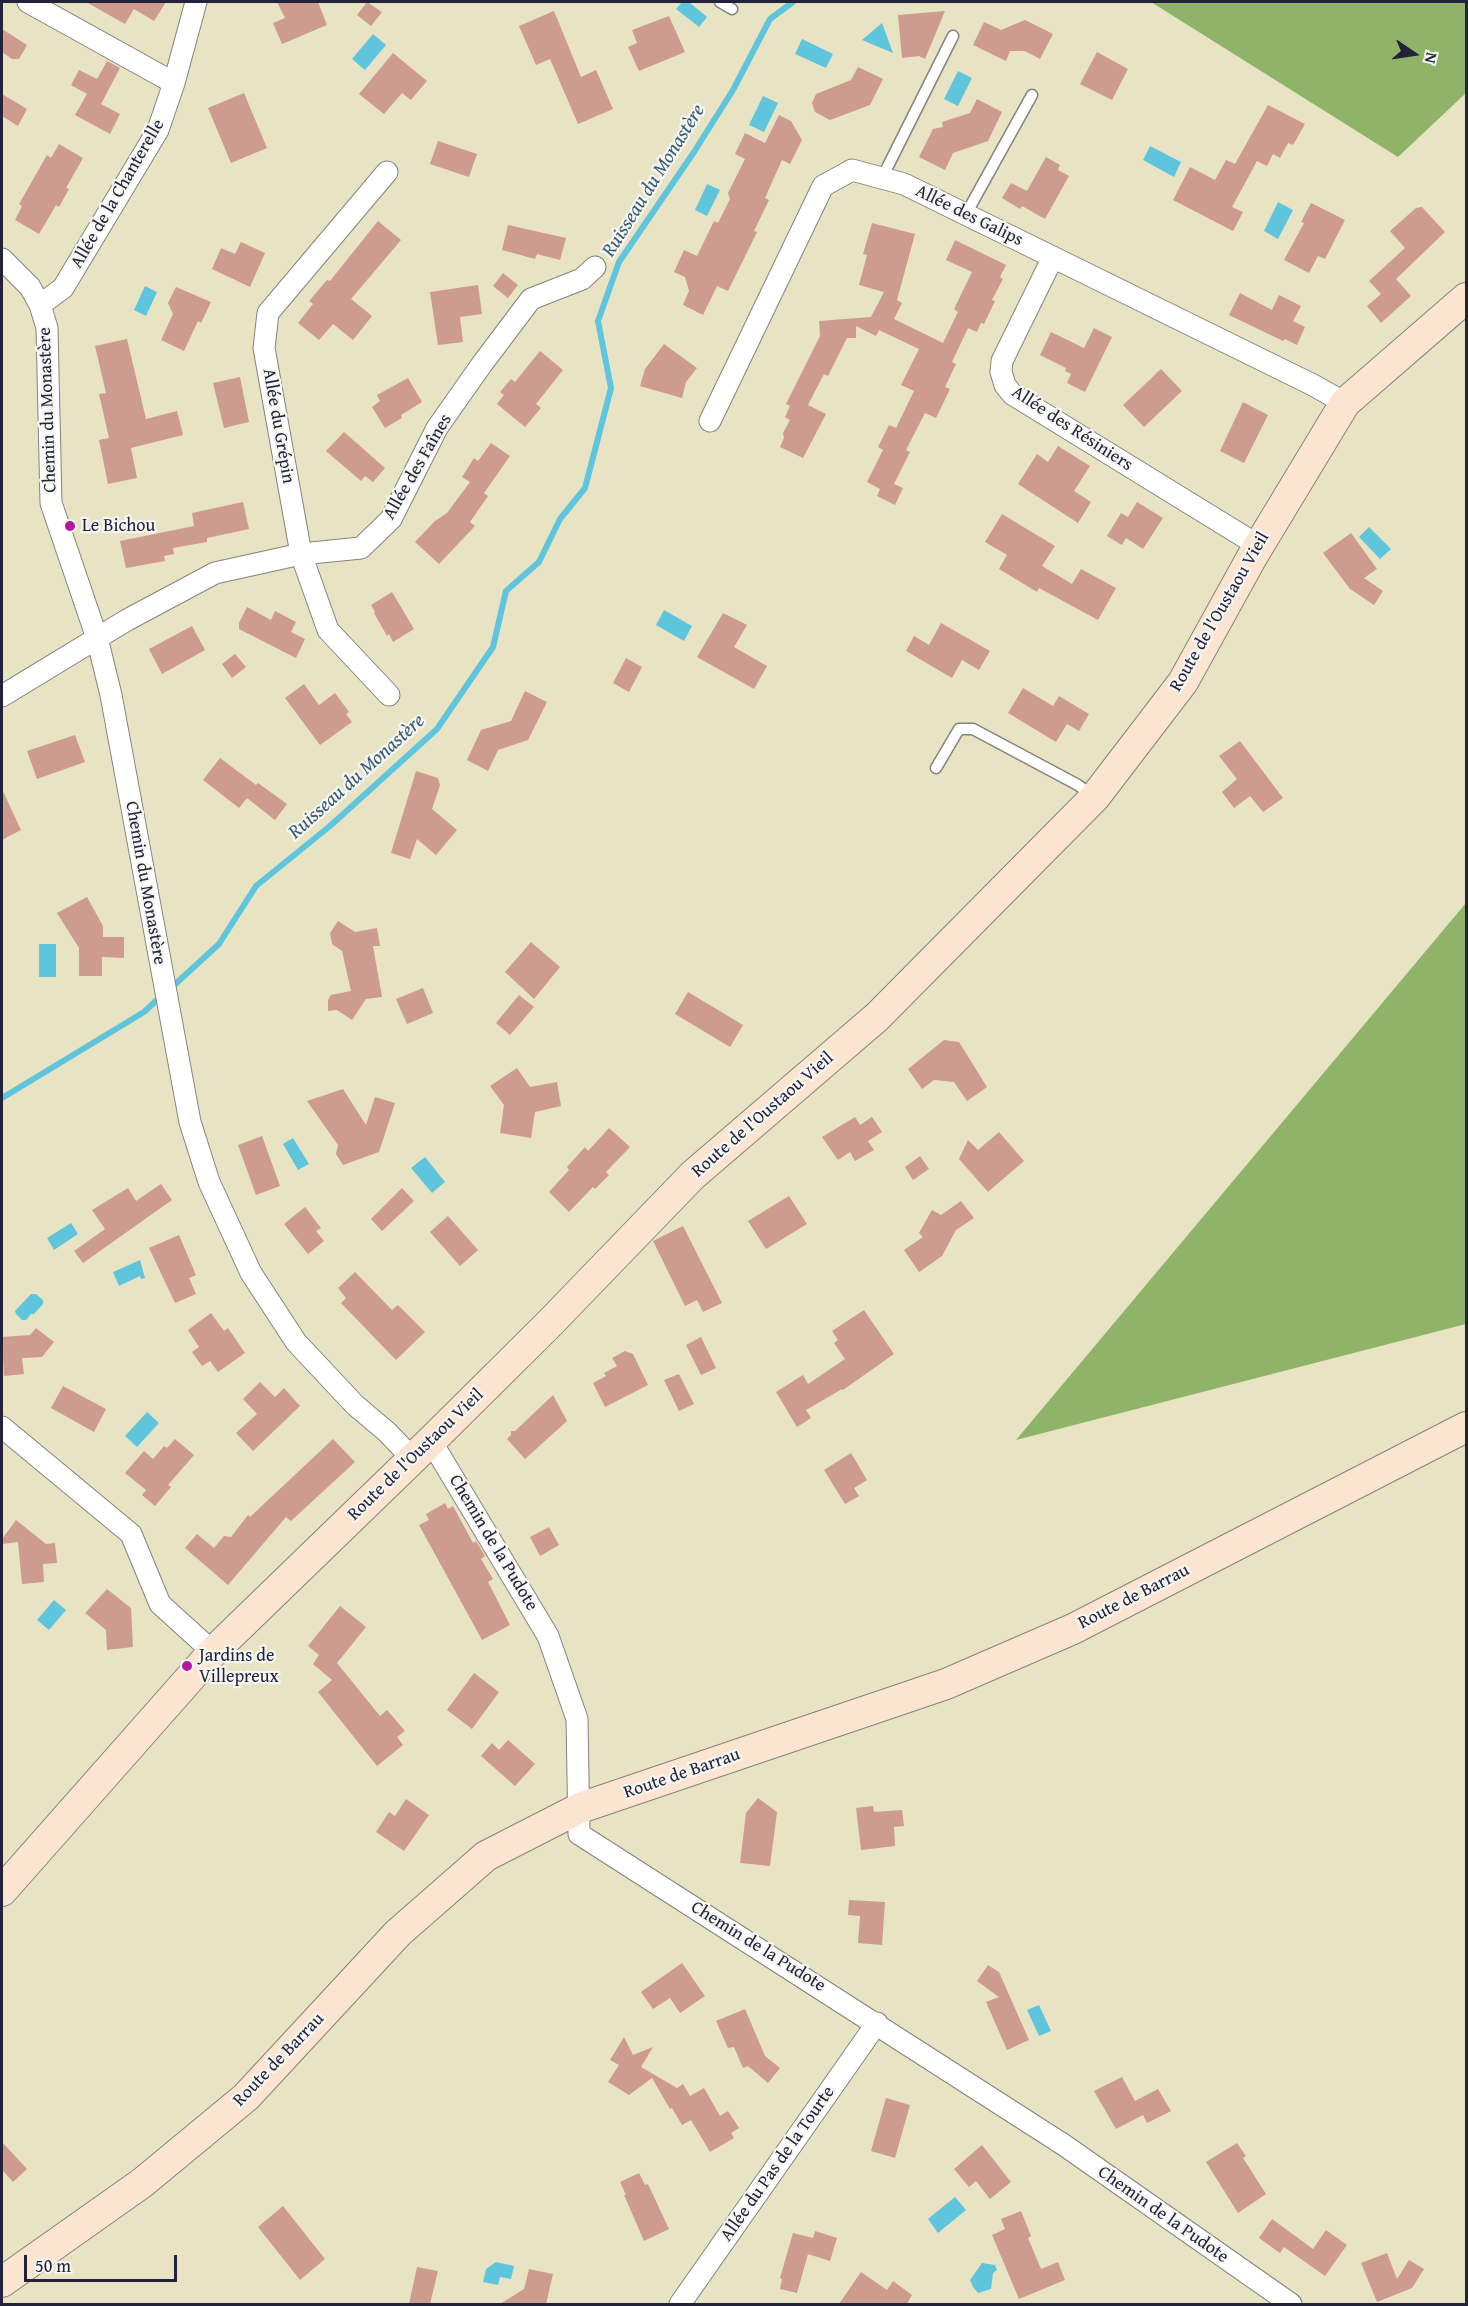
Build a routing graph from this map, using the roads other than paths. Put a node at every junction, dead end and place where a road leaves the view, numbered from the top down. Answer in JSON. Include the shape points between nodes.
{"nodes":[{"id":1,"x":28,"y":2,"type":"edge"},
{"id":2,"x":196,"y":2,"type":"edge"},
{"id":3,"x":720,"y":2,"type":"edge"},
{"id":4,"x":732,"y":9,"type":"dead end"},
{"id":5,"x":953,"y":36,"type":"dead end"},
{"id":6,"x":174,"y":83,"type":"junction"},
{"id":7,"x":1032,"y":95,"type":"dead end"},
{"id":8,"x":387,"y":172,"type":"dead end"},
{"id":9,"x":882,"y":178,"type":"junction"},
{"id":10,"x":966,"y":214,"type":"junction"},
{"id":11,"x":1053,"y":257,"type":"junction"},
{"id":12,"x":2,"y":259,"type":"edge"},
{"id":13,"x":595,"y":267,"type":"dead end"},
{"id":14,"x":1467,"y":298,"type":"edge"},
{"id":15,"x":40,"y":305,"type":"junction"},
{"id":16,"x":1345,"y":403,"type":"junction"},
{"id":17,"x":710,"y":421,"type":"dead end"},
{"id":18,"x":1259,"y":546,"type":"junction"},
{"id":19,"x":301,"y":554,"type":"junction"},
{"id":20,"x":97,"y":638,"type":"junction"},
{"id":21,"x":389,"y":695,"type":"dead end"},
{"id":22,"x":2,"y":696,"type":"edge"},
{"id":23,"x":936,"y":768,"type":"dead end"},
{"id":24,"x":1095,"y":797,"type":"junction"},
{"id":25,"x":2,"y":1427,"type":"edge"},
{"id":26,"x":1467,"y":1427,"type":"edge"},
{"id":27,"x":422,"y":1449,"type":"junction"},
{"id":28,"x":213,"y":1652,"type":"junction"},
{"id":29,"x":579,"y":1808,"type":"junction"},
{"id":30,"x":2,"y":1891,"type":"edge"},
{"id":31,"x":877,"y":2023,"type":"junction"},
{"id":32,"x":2,"y":2282,"type":"edge"},
{"id":33,"x":680,"y":2304,"type":"edge"},
{"id":34,"x":1291,"y":2304,"type":"edge"}],
"edges":[{"from":1,"to":6,"type":"street"},
{"from":2,"to":6,"type":"street","name":"Allée de la Chanterelle"},
{"from":3,"to":4,"type":"lane"},
{"from":5,"to":9,"type":"lane"},
{"from":6,"to":15,"type":"street","name":"Allée de la Chanterelle","via":[[158,130],[63,288]]},
{"from":7,"to":10,"type":"lane"},
{"from":8,"to":19,"type":"street","name":"Allée du Grépin","via":[[268,313],[264,348]]},
{"from":9,"to":10,"type":"street","name":"Allée des Galips","via":[[904,184]]},
{"from":9,"to":17,"type":"street","name":"Allée des Galips","via":[[852,170],[823,186]]},
{"from":10,"to":11,"type":"street","name":"Allée des Galips"},
{"from":11,"to":16,"type":"street","name":"Allée des Galips"},
{"from":11,"to":18,"type":"street","name":"Allée des Résiniers","via":[[1002,361],[1005,385],[1012,394]]},
{"from":12,"to":15,"type":"street","name":"Chemin du Monastère","via":[[30,287]]},
{"from":13,"to":19,"type":"street","name":"Allée des Faînes","via":[[582,279],[531,299],[437,428],[384,527],[361,548]]},
{"from":14,"to":16,"type":"street","name":"Route de l'Oustaou Vieil"},
{"from":15,"to":20,"type":"street","name":"Chemin du Monastère","via":[[47,328],[51,502]]},
{"from":16,"to":18,"type":"street","name":"Route de l'Oustaou Vieil"},
{"from":18,"to":24,"type":"street","name":"Route de l'Oustaou Vieil","via":[[1183,682]]},
{"from":19,"to":20,"type":"street","name":"Allée des Faînes","via":[[215,573]]},
{"from":19,"to":21,"type":"street","name":"Allée du Grépin","via":[[328,630]]},
{"from":20,"to":22,"type":"street","name":"Allée des Faînes"},
{"from":20,"to":27,"type":"street","name":"Chemin du Monastère","via":[[190,1122],[209,1182],[251,1274],[296,1342],[355,1405],[387,1432]]},
{"from":23,"to":24,"type":"lane","via":[[959,729],[973,729]]},
{"from":24,"to":27,"type":"street","name":"Route de l'Oustaou Vieil","via":[[877,1017],[693,1174]]},
{"from":25,"to":28,"type":"street","via":[[131,1534],[160,1604]]},
{"from":26,"to":29,"type":"street","name":"Route de Barrau","via":[[1073,1629],[946,1684]]},
{"from":27,"to":28,"type":"street","name":"Route de l'Oustaou Vieil"},
{"from":27,"to":29,"type":"street","name":"Chemin de la Pudote","via":[[548,1636],[577,1719]]},
{"from":28,"to":30,"type":"street","name":"Route de l'Oustaou Vieil"},
{"from":29,"to":31,"type":"street","name":"Chemin de la Pudote","via":[[579,1834]]},
{"from":29,"to":32,"type":"street","name":"Route de Barrau","via":[[486,1856],[398,1933],[246,2097],[142,2183]]},
{"from":31,"to":33,"type":"street","name":"Allée du Pas de la Tourte"},
{"from":31,"to":34,"type":"street","name":"Chemin de la Pudote","via":[[1064,2145]]}]}
